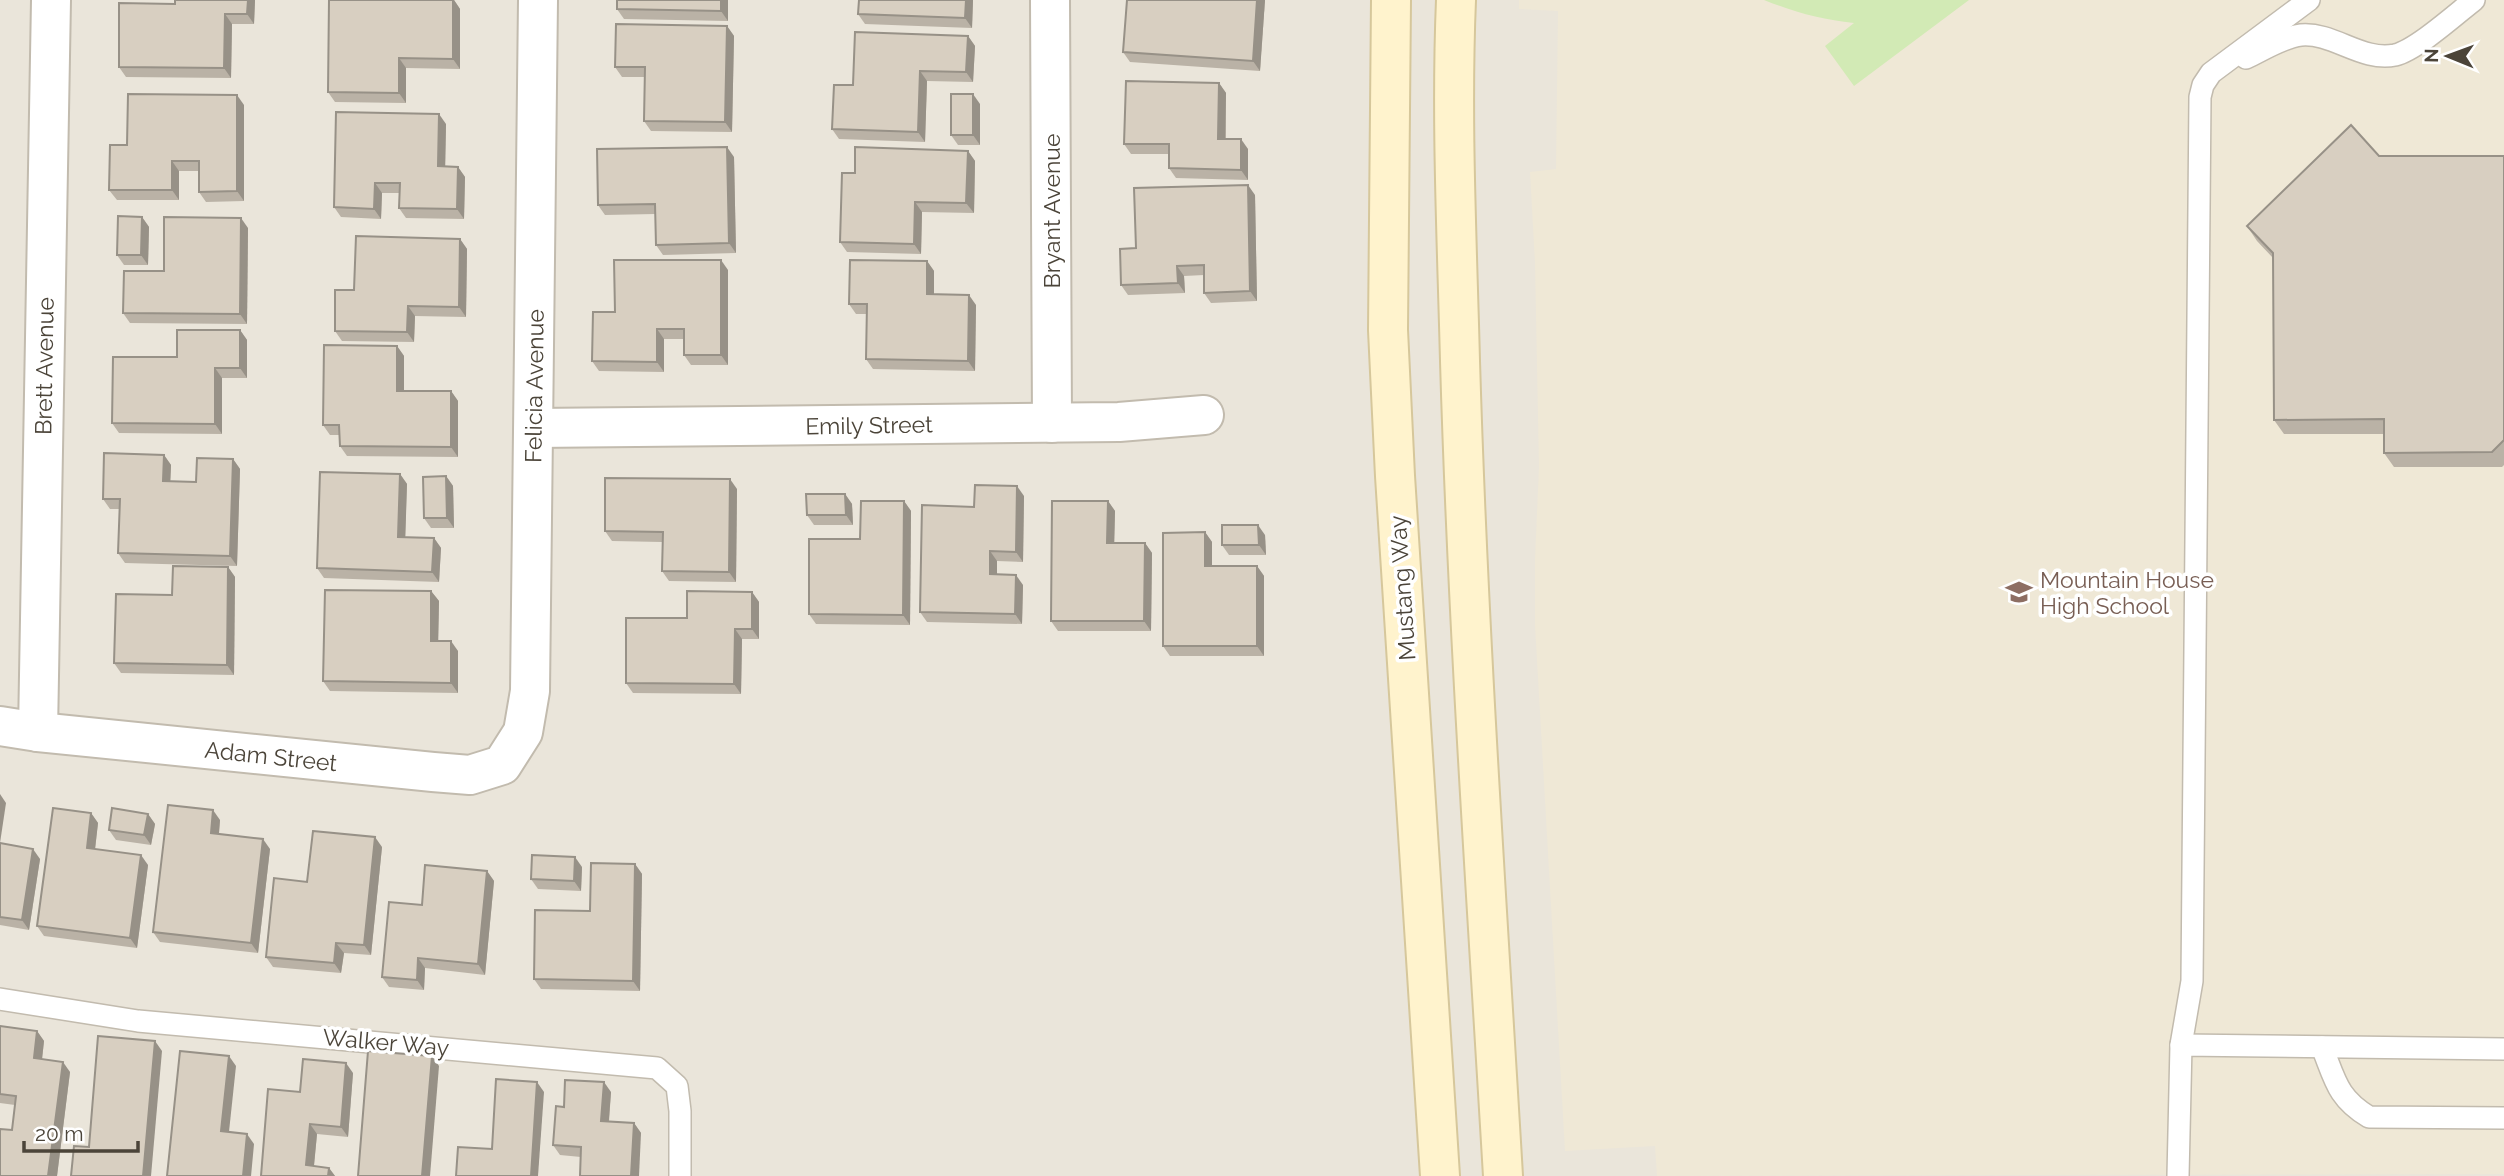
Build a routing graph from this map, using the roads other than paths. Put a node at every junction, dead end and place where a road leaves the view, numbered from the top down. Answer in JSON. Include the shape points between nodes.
{"nodes":[{"id":1,"x":51,"y":0,"type":"edge"},
{"id":2,"x":538,"y":0,"type":"edge"},
{"id":3,"x":1050,"y":0,"type":"edge"},
{"id":4,"x":1391,"y":0,"type":"edge"},
{"id":5,"x":1456,"y":0,"type":"edge"},
{"id":6,"x":2309,"y":0,"type":"edge"},
{"id":7,"x":2474,"y":0,"type":"edge"},
{"id":8,"x":2211,"y":74,"type":"junction"},
{"id":9,"x":1205,"y":415,"type":"dead end"},
{"id":10,"x":1052,"y":423,"type":"junction"},
{"id":11,"x":534,"y":428,"type":"junction"},
{"id":12,"x":0,"y":726,"type":"edge"},
{"id":13,"x":38,"y":732,"type":"junction"},
{"id":14,"x":502,"y":765,"type":"joint"},
{"id":15,"x":0,"y":999,"type":"edge"},
{"id":16,"x":2181,"y":1045,"type":"junction"},
{"id":17,"x":2322,"y":1047,"type":"junction"},
{"id":18,"x":2504,"y":1049,"type":"edge"},
{"id":19,"x":2504,"y":1118,"type":"edge"},
{"id":20,"x":680,"y":1176,"type":"edge"},
{"id":21,"x":1440,"y":1176,"type":"edge"},
{"id":22,"x":1503,"y":1176,"type":"edge"},
{"id":23,"x":2178,"y":1176,"type":"edge"}],
"edges":[{"from":1,"to":13,"type":"street","name":"Brett Avenue"},
{"from":2,"to":11,"type":"street","name":"Felicia Avenue"},
{"from":3,"to":10,"type":"street","name":"Bryant Avenue"},
{"from":4,"to":21,"type":"street","name":"Mustang Way","via":[[1388,330]]},
{"from":5,"to":22,"type":"street","via":[[1454,141],[1463,451]]},
{"from":6,"to":8,"type":"lane"},
{"from":7,"to":8,"type":"lane","via":[[2407,51],[2393,56],[2298,35]]},
{"from":8,"to":16,"type":"lane","via":[[2203,85],[2199,109],[2192,981]]},
{"from":9,"to":10,"type":"street","name":"Emily Street"},
{"from":10,"to":11,"type":"street","name":"Emily Street"},
{"from":11,"to":14,"type":"street","name":"Felicia Avenue","via":[[530,691],[523,732]]},
{"from":12,"to":13,"type":"street","name":"Adam Street"},
{"from":13,"to":14,"type":"street","name":"Adam Street","via":[[470,775]]},
{"from":15,"to":20,"type":"lane","name":"Walker Way","via":[[138,1021],[657,1068],[677,1086]]},
{"from":16,"to":17,"type":"lane"},
{"from":16,"to":23,"type":"lane"},
{"from":17,"to":18,"type":"lane"},
{"from":17,"to":19,"type":"lane","via":[[2340,1093],[2369,1117]]}]}
